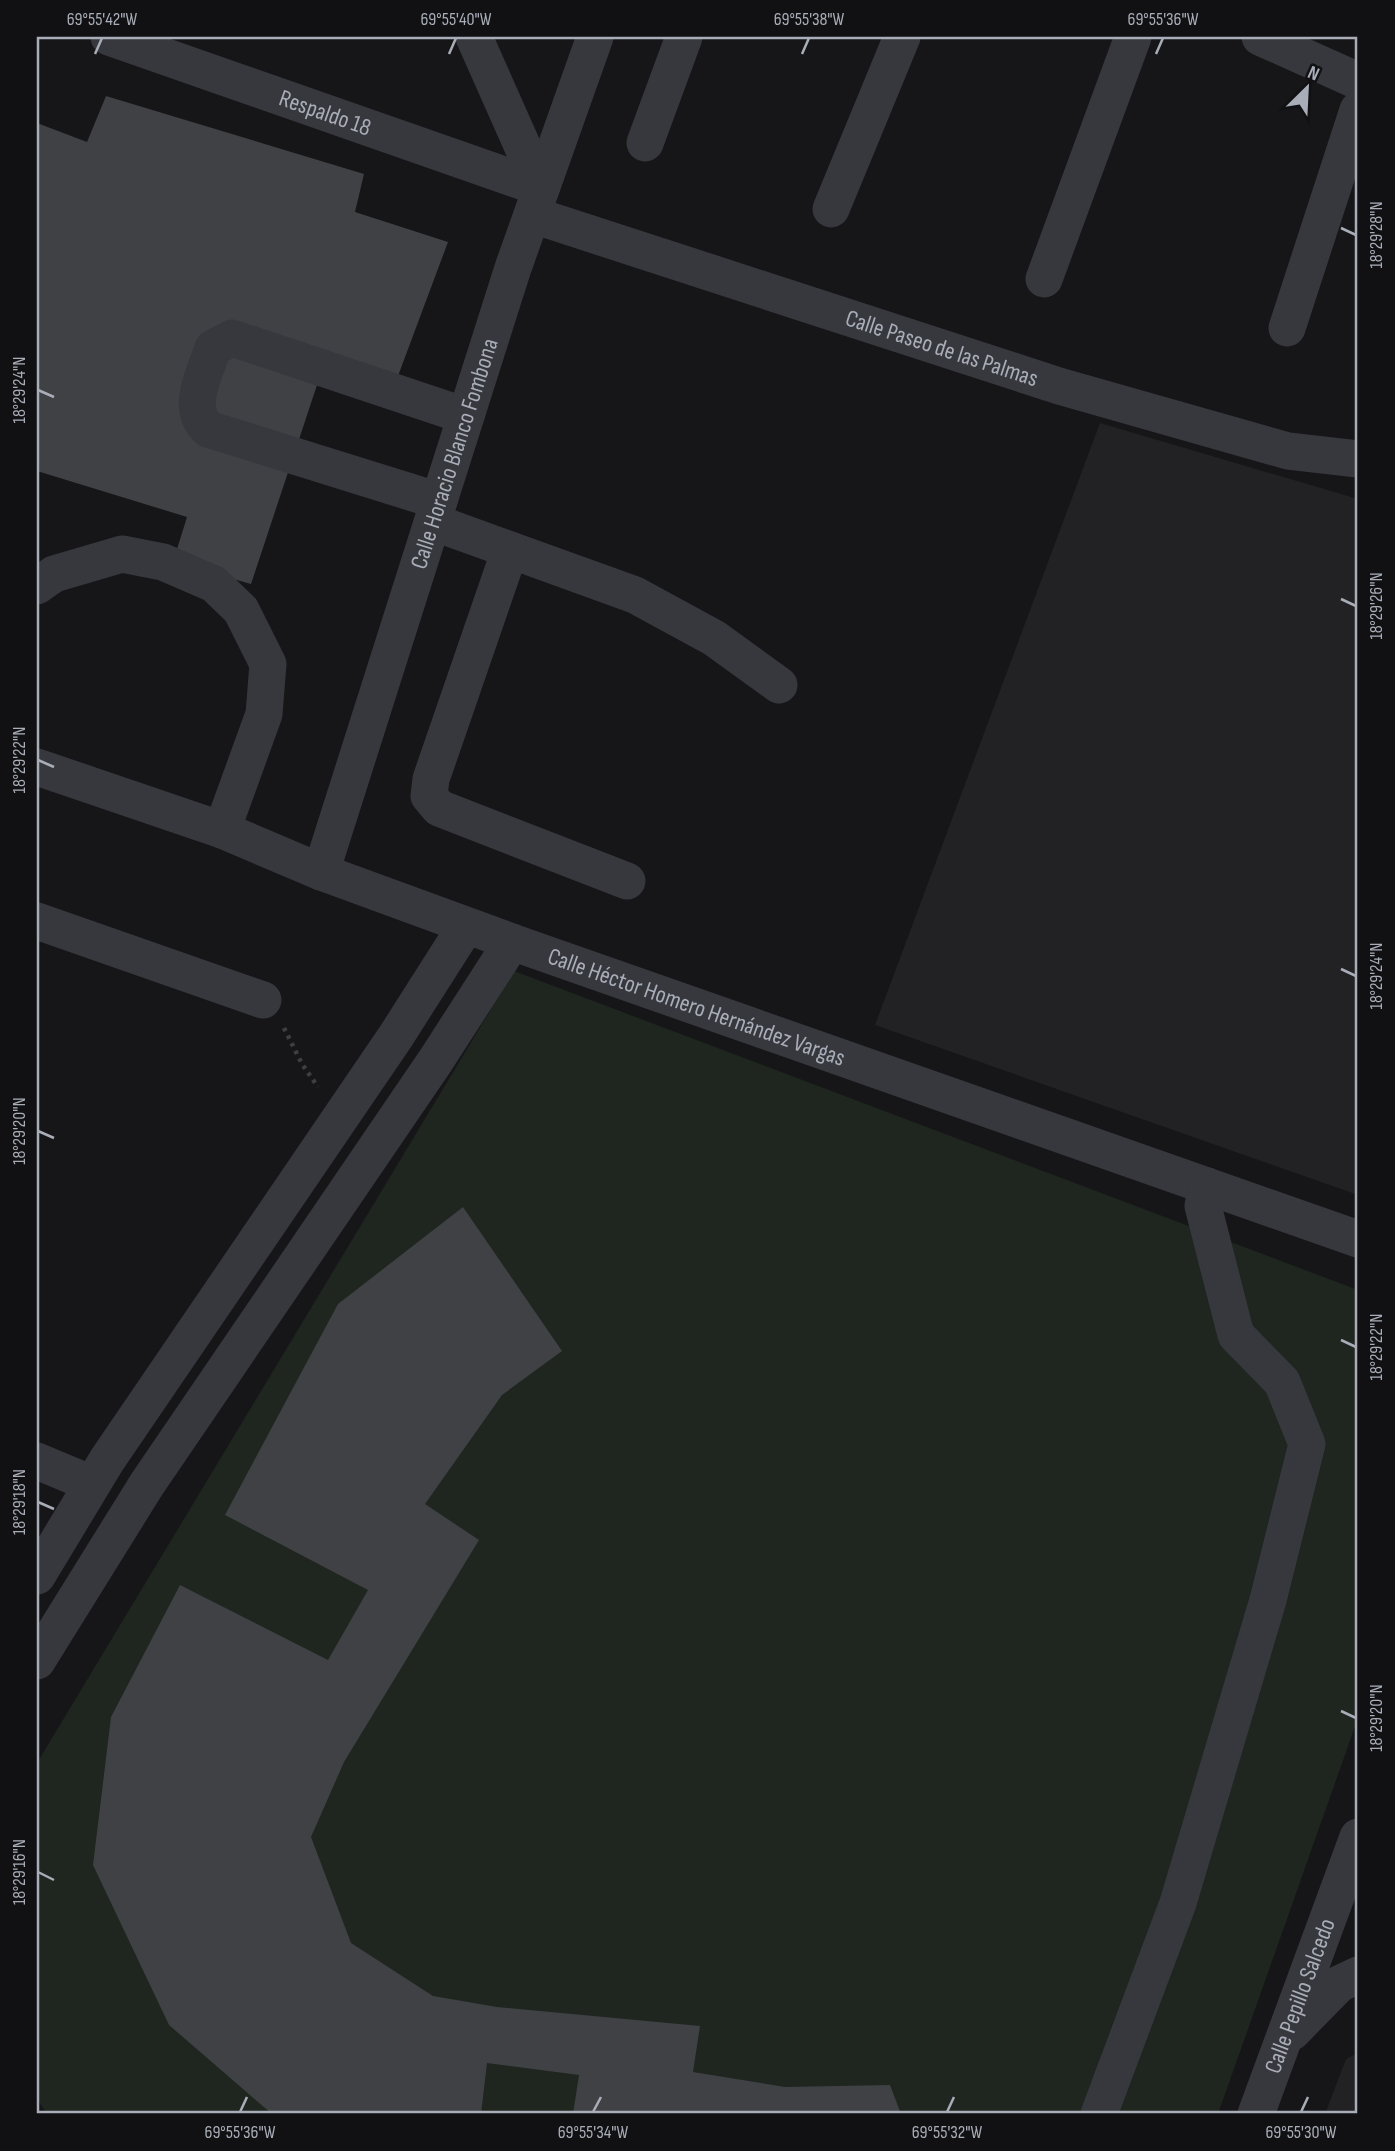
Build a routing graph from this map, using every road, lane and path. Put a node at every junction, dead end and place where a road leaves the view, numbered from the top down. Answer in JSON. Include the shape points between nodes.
{"nodes":[{"id":1,"x":109,"y":37,"type":"edge"},
{"id":2,"x":474,"y":37,"type":"edge"},
{"id":3,"x":595,"y":37,"type":"edge"},
{"id":4,"x":684,"y":37,"type":"edge"},
{"id":5,"x":902,"y":37,"type":"edge"},
{"id":6,"x":1133,"y":37,"type":"edge"},
{"id":7,"x":1260,"y":37,"type":"edge"},
{"id":8,"x":1358,"y":81,"type":"edge"},
{"id":9,"x":1358,"y":110,"type":"edge"},
{"id":10,"x":645,"y":143,"type":"dead end"},
{"id":11,"x":537,"y":202,"type":"junction"},
{"id":12,"x":831,"y":209,"type":"dead end"},
{"id":13,"x":1044,"y":279,"type":"dead end"},
{"id":14,"x":1287,"y":328,"type":"dead end"},
{"id":15,"x":466,"y":416,"type":"junction"},
{"id":16,"x":1358,"y":459,"type":"edge"},
{"id":17,"x":436,"y":511,"type":"junction"},
{"id":18,"x":510,"y":550,"type":"junction"},
{"id":19,"x":37,"y":586,"type":"edge"},
{"id":20,"x":779,"y":685,"type":"dead end"},
{"id":21,"x":37,"y":767,"type":"edge"},
{"id":22,"x":222,"y":830,"type":"junction"},
{"id":23,"x":321,"y":872,"type":"junction"},
{"id":24,"x":628,"y":881,"type":"dead end"},
{"id":25,"x":37,"y":921,"type":"edge"},
{"id":26,"x":466,"y":926,"type":"junction"},
{"id":27,"x":512,"y":942,"type":"junction"},
{"id":28,"x":262,"y":1000,"type":"joint"},
{"id":29,"x":342,"y":1115,"type":"junction"},
{"id":30,"x":376,"y":1149,"type":"junction"},
{"id":31,"x":1207,"y":1186,"type":"junction"},
{"id":32,"x":1358,"y":1239,"type":"edge"},
{"id":33,"x":37,"y":1461,"type":"edge"},
{"id":34,"x":92,"y":1484,"type":"junction"},
{"id":35,"x":59,"y":1540,"type":"junction"},
{"id":36,"x":97,"y":1564,"type":"junction"},
{"id":37,"x":37,"y":1576,"type":"edge"},
{"id":38,"x":37,"y":1661,"type":"edge"},
{"id":39,"x":1358,"y":1836,"type":"edge"},
{"id":40,"x":1358,"y":1975,"type":"edge"},
{"id":41,"x":1284,"y":2040,"type":"junction"},
{"id":42,"x":1100,"y":2114,"type":"edge"},
{"id":43,"x":1256,"y":2114,"type":"edge"}],
"edges":[{"from":1,"to":11,"type":"street","name":"Respaldo 18"},
{"from":2,"to":11,"type":"street"},
{"from":3,"to":11,"type":"street","name":"Calle Horacio Blanco Fombona"},
{"from":4,"to":10,"type":"street"},
{"from":5,"to":12,"type":"street"},
{"from":6,"to":13,"type":"street"},
{"from":7,"to":8,"type":"street"},
{"from":9,"to":14,"type":"street"},
{"from":11,"to":15,"type":"street","name":"Calle Horacio Blanco Fombona"},
{"from":11,"to":16,"type":"street","name":"Calle Paseo de las Palmas","via":[[1059,386],[1287,451]]},
{"from":15,"to":17,"type":"street","name":"Calle Horacio Blanco Fombona"},
{"from":15,"to":17,"type":"street","via":[[232,338],[213,348],[195,407],[208,429]]},
{"from":17,"to":18,"type":"street"},
{"from":17,"to":23,"type":"street","name":"Calle Horacio Blanco Fombona"},
{"from":18,"to":20,"type":"street","via":[[635,595],[714,638]]},
{"from":18,"to":24,"type":"street","via":[[429,796],[439,808]]},
{"from":19,"to":22,"type":"street","via":[[54,574],[122,554],[163,562],[214,584],[241,610],[268,664],[264,714]]},
{"from":21,"to":22,"type":"street","name":"Calle Héctor Homero Hernández Vargas"},
{"from":22,"to":23,"type":"street","name":"Calle Héctor Homero Hernández Vargas"},
{"from":23,"to":26,"type":"street","name":"Calle Héctor Homero Hernández Vargas"},
{"from":25,"to":28,"type":"street"},
{"from":26,"to":27,"type":"street","name":"Calle Héctor Homero Hernández Vargas"},
{"from":26,"to":29,"type":"street"},
{"from":27,"to":30,"type":"street"},
{"from":27,"to":31,"type":"street","name":"Calle Héctor Homero Hernández Vargas"},
{"from":28,"to":29,"type":"path","via":[[278,1017],[302,1064]]},
{"from":29,"to":30,"type":"street"},
{"from":29,"to":34,"type":"street"},
{"from":30,"to":36,"type":"street"},
{"from":31,"to":32,"type":"street","name":"Calle Héctor Homero Hernández Vargas"},
{"from":31,"to":42,"type":"street","via":[[1203,1206],[1236,1335],[1282,1382],[1307,1444],[1268,1601],[1178,1903]]},
{"from":33,"to":34,"type":"street"},
{"from":34,"to":35,"type":"street"},
{"from":35,"to":36,"type":"street"},
{"from":35,"to":37,"type":"street"},
{"from":36,"to":38,"type":"street"},
{"from":39,"to":41,"type":"street","name":"Calle Pepillo Salcedo"},
{"from":40,"to":41,"type":"street","via":[[1339,1984]]},
{"from":41,"to":43,"type":"street","name":"Calle Pepillo Salcedo"}]}
